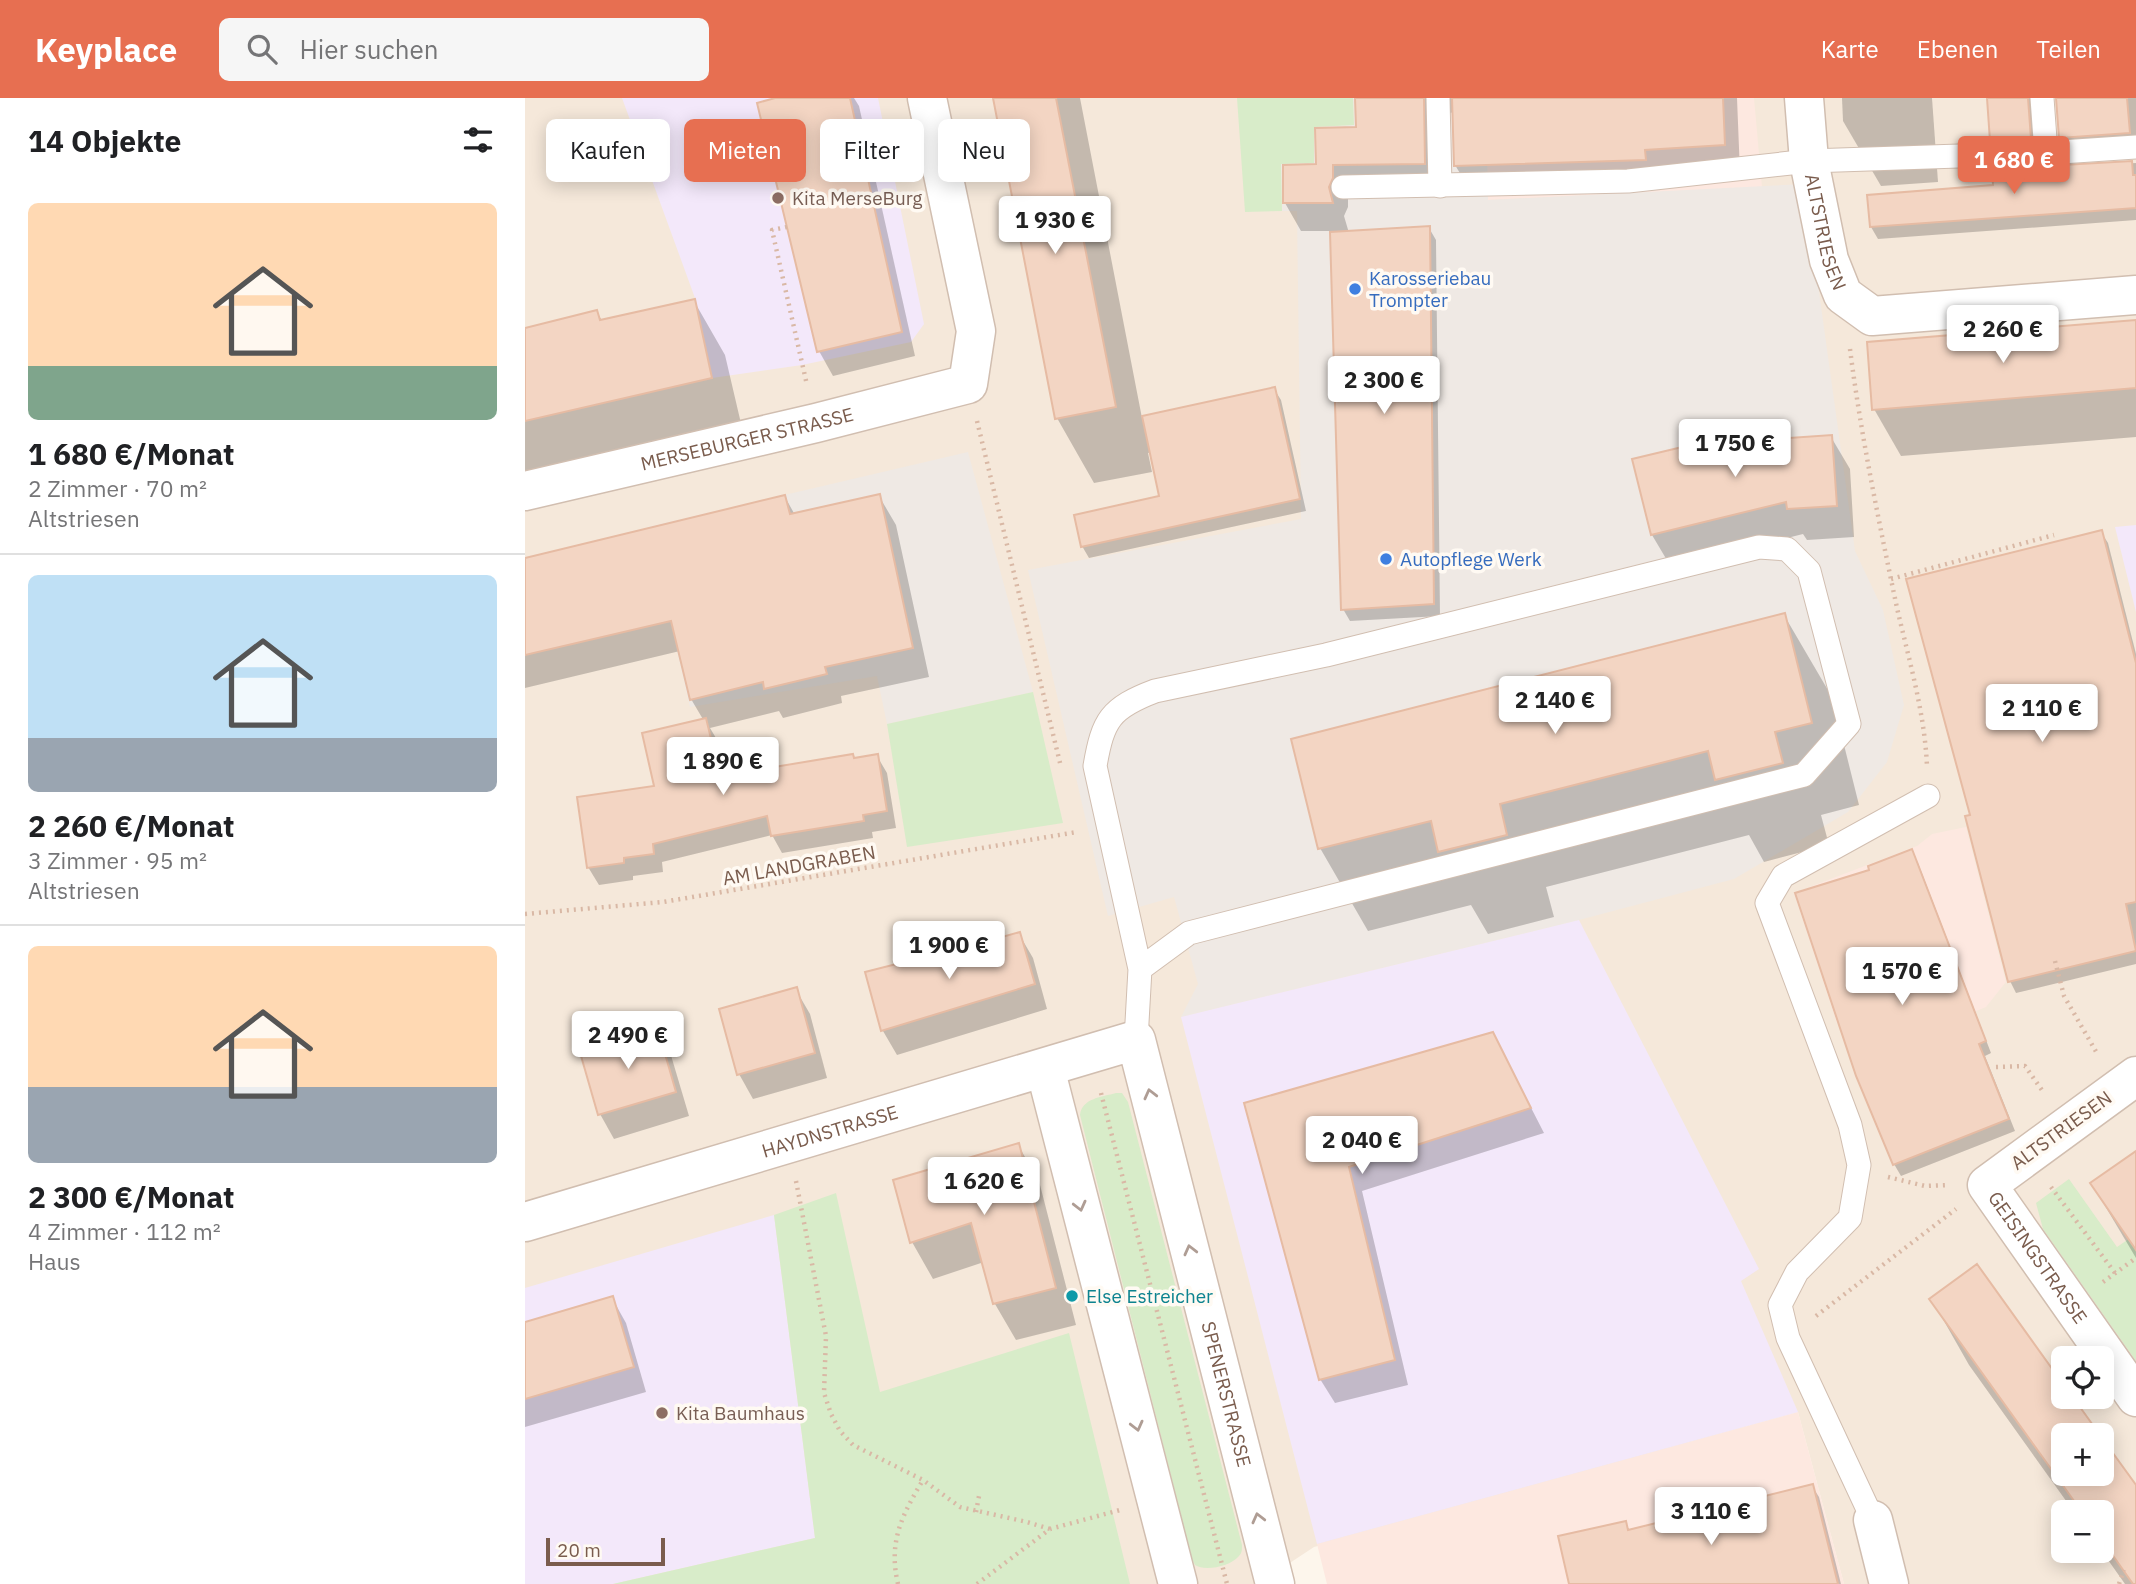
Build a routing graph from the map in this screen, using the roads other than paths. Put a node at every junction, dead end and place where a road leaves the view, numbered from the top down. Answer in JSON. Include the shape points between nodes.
{"nodes":[{"id":1,"x":927,"y":98,"type":"edge"},
{"id":2,"x":1438,"y":98,"type":"edge"},
{"id":3,"x":1804,"y":98,"type":"edge"},
{"id":4,"x":2042,"y":98,"type":"edge"},
{"id":5,"x":2136,"y":147,"type":"edge"},
{"id":6,"x":2046,"y":153,"type":"junction"},
{"id":7,"x":1809,"y":161,"type":"junction"},
{"id":8,"x":1440,"y":186,"type":"junction"},
{"id":9,"x":1343,"y":187,"type":"dead end"},
{"id":10,"x":2136,"y":295,"type":"edge"},
{"id":11,"x":525,"y":491,"type":"edge"},
{"id":12,"x":1928,"y":796,"type":"dead end"},
{"id":13,"x":1140,"y":969,"type":"junction"},
{"id":14,"x":1136,"y":1040,"type":"junction"},
{"id":15,"x":1045,"y":1068,"type":"junction"},
{"id":16,"x":2127,"y":1083,"type":"edge"},
{"id":17,"x":1987,"y":1185,"type":"joint"},
{"id":18,"x":525,"y":1222,"type":"edge"},
{"id":19,"x":2136,"y":1397,"type":"edge"},
{"id":20,"x":1873,"y":1520,"type":"joint"},
{"id":21,"x":1178,"y":1584,"type":"edge"},
{"id":22,"x":1275,"y":1584,"type":"edge"},
{"id":23,"x":1889,"y":1584,"type":"edge"}],
"edges":[{"from":1,"to":11,"type":"street","name":"MERSEBURGER STRASSE","via":[[976,331],[968,384]]},
{"from":2,"to":8,"type":"lane"},
{"from":3,"to":7,"type":"street","name":"ALTSTRIESEN"},
{"from":4,"to":6,"type":"lane"},
{"from":5,"to":6,"type":"lane"},
{"from":6,"to":7,"type":"lane"},
{"from":7,"to":8,"type":"lane","via":[[1628,181]]},
{"from":7,"to":10,"type":"street","name":"ALTSTRIESEN","via":[[1833,272],[1843,295],[1872,316]]},
{"from":8,"to":9,"type":"lane"},
{"from":12,"to":20,"type":"lane","via":[[1783,876],[1767,904],[1850,1125],[1859,1165],[1850,1218],[1797,1272],[1780,1305],[1788,1338]]},
{"from":13,"to":13,"type":"lane","via":[[1189,933],[1804,775],[1849,724],[1809,571],[1787,549],[1759,547],[1130,700],[1110,716],[1095,766]]},
{"from":13,"to":14,"type":"lane"},
{"from":14,"to":15,"type":"street","name":"HAYDNSTRASSE"},
{"from":22,"to":14,"type":"street","name":"SPENERSTRASSE","one_way":true},
{"from":15,"to":18,"type":"street","name":"HAYDNSTRASSE"},
{"from":15,"to":21,"type":"street","one_way":true},
{"from":16,"to":17,"type":"street","name":"ALTSTRIESEN"},
{"from":17,"to":19,"type":"street","name":"GEISINGSTRASSE"},
{"from":20,"to":23,"type":"street"}]}
